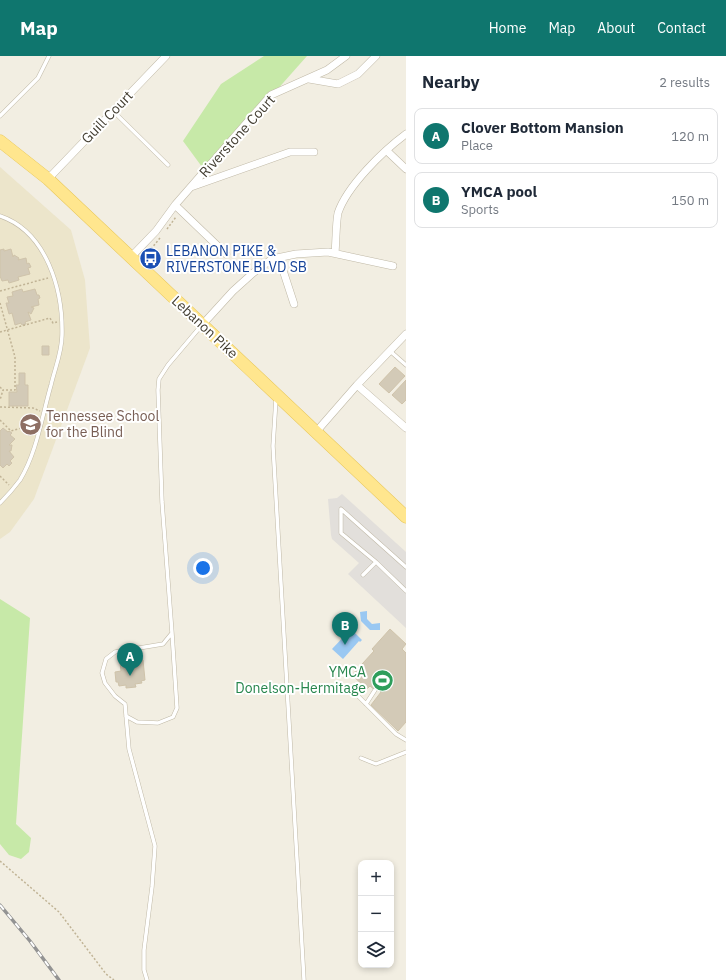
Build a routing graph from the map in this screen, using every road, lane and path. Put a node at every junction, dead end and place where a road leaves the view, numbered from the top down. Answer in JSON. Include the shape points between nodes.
{"nodes":[{"id":1,"x":49,"y":56,"type":"edge"},
{"id":2,"x":166,"y":56,"type":"edge"},
{"id":3,"x":346,"y":56,"type":"edge"},
{"id":4,"x":376,"y":56,"type":"edge"},
{"id":5,"x":308,"y":79,"type":"junction"},
{"id":6,"x":113,"y":111,"type":"junction"},
{"id":7,"x":0,"y":116,"type":"edge"},
{"id":8,"x":406,"y":134,"type":"edge"},
{"id":9,"x":0,"y":141,"type":"edge"},
{"id":10,"x":386,"y":151,"type":"junction"},
{"id":11,"x":314,"y":152,"type":"dead end"},
{"id":12,"x":168,"y":165,"type":"dead end"},
{"id":13,"x":406,"y":169,"type":"edge"},
{"id":14,"x":48,"y":179,"type":"junction"},
{"id":15,"x":191,"y":187,"type":"junction"},
{"id":16,"x":175,"y":205,"type":"junction"},
{"id":17,"x":0,"y":216,"type":"edge"},
{"id":18,"x":335,"y":253,"type":"junction"},
{"id":19,"x":226,"y":254,"type":"dead end"},
{"id":20,"x":131,"y":257,"type":"junction"},
{"id":21,"x":279,"y":258,"type":"junction"},
{"id":22,"x":393,"y":266,"type":"dead end"},
{"id":23,"x":53,"y":276,"type":"junction"},
{"id":24,"x":0,"y":291,"type":"edge"},
{"id":25,"x":0,"y":304,"type":"edge"},
{"id":26,"x":294,"y":304,"type":"dead end"},
{"id":27,"x":62,"y":321,"type":"junction"},
{"id":28,"x":202,"y":325,"type":"junction"},
{"id":29,"x":7,"y":330,"type":"junction"},
{"id":30,"x":0,"y":332,"type":"edge"},
{"id":31,"x":406,"y":334,"type":"edge"},
{"id":32,"x":390,"y":351,"type":"junction"},
{"id":33,"x":406,"y":365,"type":"edge"},
{"id":34,"x":358,"y":385,"type":"junction"},
{"id":35,"x":0,"y":387,"type":"edge"},
{"id":36,"x":3,"y":390,"type":"junction"},
{"id":37,"x":276,"y":394,"type":"junction"},
{"id":38,"x":0,"y":400,"type":"edge"},
{"id":39,"x":0,"y":407,"type":"edge"},
{"id":40,"x":44,"y":412,"type":"junction"},
{"id":41,"x":0,"y":420,"type":"edge"},
{"id":42,"x":39,"y":428,"type":"junction"},
{"id":43,"x":406,"y":428,"type":"edge"},
{"id":44,"x":316,"y":432,"type":"junction"},
{"id":45,"x":0,"y":476,"type":"edge"},
{"id":46,"x":13,"y":488,"type":"junction"},
{"id":47,"x":0,"y":503,"type":"edge"},
{"id":48,"x":406,"y":517,"type":"edge"},
{"id":49,"x":376,"y":562,"type":"junction"},
{"id":50,"x":406,"y":567,"type":"edge"},
{"id":51,"x":363,"y":575,"type":"dead end"},
{"id":52,"x":406,"y":591,"type":"edge"},
{"id":53,"x":172,"y":633,"type":"junction"},
{"id":54,"x":375,"y":690,"type":"dead end"},
{"id":55,"x":355,"y":693,"type":"dead end"},
{"id":56,"x":366,"y":704,"type":"junction"},
{"id":57,"x":126,"y":716,"type":"junction"},
{"id":58,"x":406,"y":740,"type":"edge"},
{"id":59,"x":406,"y":752,"type":"edge"},
{"id":60,"x":361,"y":758,"type":"dead end"},
{"id":61,"x":0,"y":861,"type":"edge"},
{"id":62,"x":114,"y":980,"type":"edge"},
{"id":63,"x":147,"y":980,"type":"edge"},
{"id":64,"x":304,"y":980,"type":"edge"}],
"edges":[{"from":1,"to":7,"type":"lane","via":[[38,78]]},
{"from":2,"to":6,"type":"street","name":"Guill Court"},
{"from":3,"to":5,"type":"street","name":"Riverstone Court","via":[[327,70]]},
{"from":4,"to":5,"type":"street","via":[[358,74],[338,84]]},
{"from":5,"to":15,"type":"street","name":"Riverstone Court","via":[[271,95]]},
{"from":6,"to":12,"type":"lane"},
{"from":6,"to":14,"type":"street","name":"Guill Court"},
{"from":8,"to":10,"type":"street"},
{"from":9,"to":14,"type":"main road","name":"Lebanon Pike"},
{"from":10,"to":13,"type":"street"},
{"from":10,"to":18,"type":"street","via":[[355,183],[344,199],[338,215]]},
{"from":11,"to":15,"type":"street","name":"Riverstone Court","via":[[290,152]]},
{"from":14,"to":20,"type":"main road","name":"Lebanon Pike"},
{"from":15,"to":16,"type":"street","name":"Riverstone Court"},
{"from":16,"to":19,"type":"street"},
{"from":16,"to":20,"type":"street","name":"Riverstone Court","via":[[156,231]]},
{"from":17,"to":23,"type":"lane","via":[[19,225],[32,237],[43,252]]},
{"from":18,"to":21,"type":"street","via":[[296,254]]},
{"from":18,"to":22,"type":"street"},
{"from":20,"to":28,"type":"main road","name":"Lebanon Pike"},
{"from":21,"to":26,"type":"street"},
{"from":21,"to":28,"type":"street","via":[[253,273]]},
{"from":23,"to":24,"type":"path"},
{"from":23,"to":27,"type":"lane"},
{"from":25,"to":29,"type":"path"},
{"from":27,"to":29,"type":"path","via":[[53,323],[50,318]]},
{"from":27,"to":40,"type":"lane","via":[[60,350]]},
{"from":28,"to":37,"type":"main road","name":"Lebanon Pike"},
{"from":28,"to":53,"type":"lane","via":[[159,379],[162,502]]},
{"from":29,"to":30,"type":"path"},
{"from":29,"to":36,"type":"path","via":[[15,360],[15,390]]},
{"from":31,"to":32,"type":"street"},
{"from":32,"to":33,"type":"lane"},
{"from":32,"to":34,"type":"street"},
{"from":34,"to":43,"type":"street"},
{"from":34,"to":44,"type":"street"},
{"from":35,"to":36,"type":"path"},
{"from":36,"to":38,"type":"path"},
{"from":37,"to":44,"type":"main road","name":"Lebanon Pike"},
{"from":37,"to":64,"type":"lane","via":[[273,446]]},
{"from":39,"to":40,"type":"path","via":[[33,408]]},
{"from":40,"to":42,"type":"lane"},
{"from":41,"to":42,"type":"path","via":[[11,431],[28,426],[29,431]]},
{"from":42,"to":46,"type":"lane","via":[[29,462]]},
{"from":44,"to":48,"type":"main road","name":"Lebanon Pike"},
{"from":45,"to":46,"type":"path"},
{"from":46,"to":47,"type":"lane"},
{"from":49,"to":50,"type":"lane","via":[[341,533],[341,509]]},
{"from":49,"to":51,"type":"lane"},
{"from":49,"to":52,"type":"lane"},
{"from":53,"to":57,"type":"lane","via":[[177,708],[173,717],[158,722],[137,722]]},
{"from":53,"to":57,"type":"lane","via":[[163,644],[116,652],[106,659],[102,673],[105,683],[125,704]]},
{"from":54,"to":56,"type":"lane"},
{"from":55,"to":56,"type":"lane"},
{"from":56,"to":58,"type":"lane","via":[[396,734]]},
{"from":57,"to":63,"type":"lane","via":[[129,750],[155,846],[144,950]]},
{"from":59,"to":60,"type":"lane","via":[[376,764]]},
{"from":61,"to":62,"type":"path","via":[[59,912],[106,974]]}]}
